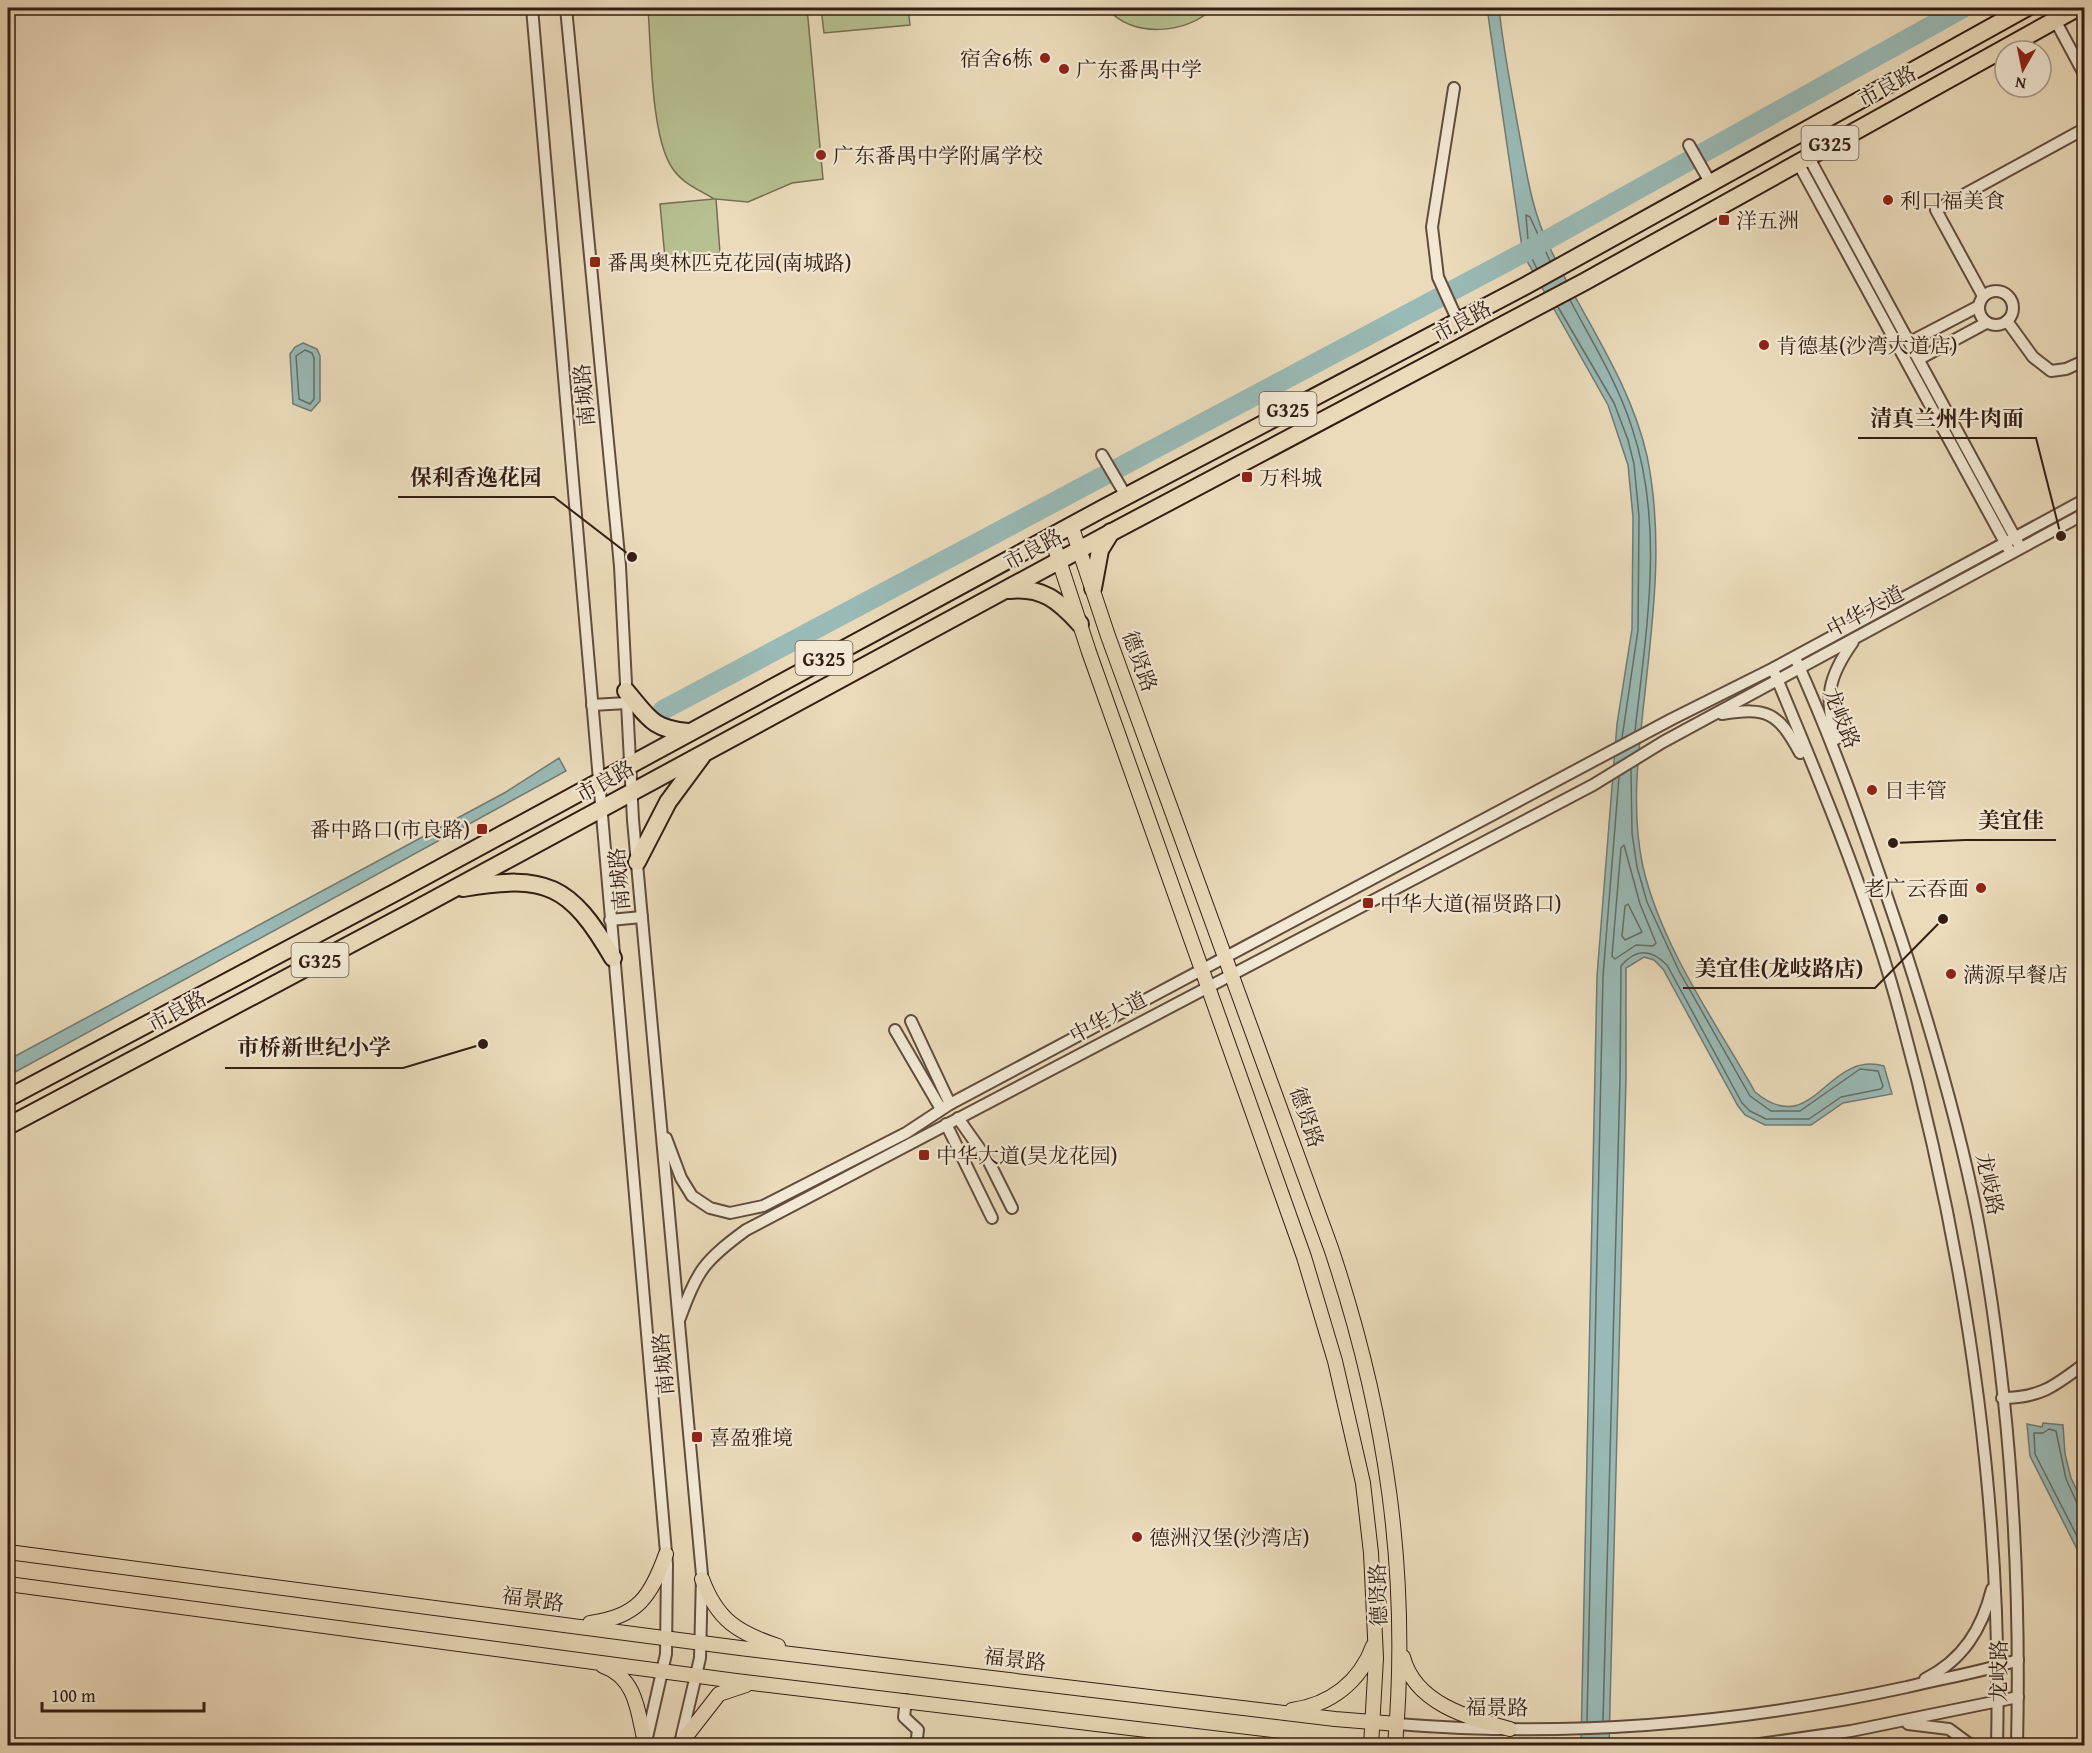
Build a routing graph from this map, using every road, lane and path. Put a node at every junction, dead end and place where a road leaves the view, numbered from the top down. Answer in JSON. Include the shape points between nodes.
{"nodes":[{"id":1,"x":532,"y":8,"type":"edge"},
{"id":2,"x":566,"y":8,"type":"edge"},
{"id":3,"x":2026,"y":8,"type":"edge"},
{"id":4,"x":2077,"y":8,"type":"edge"},
{"id":5,"x":2055,"y":20,"type":"junction"},
{"id":6,"x":2085,"y":74,"type":"edge"},
{"id":7,"x":1454,"y":88,"type":"dead end"},
{"id":8,"x":2085,"y":129,"type":"edge"},
{"id":9,"x":1689,"y":146,"type":"dead end"},
{"id":10,"x":1803,"y":158,"type":"junction"},
{"id":11,"x":1707,"y":178,"type":"junction"},
{"id":12,"x":1981,"y":301,"type":"junction"},
{"id":13,"x":1456,"y":314,"type":"junction"},
{"id":14,"x":2007,"y":321,"type":"junction"},
{"id":15,"x":1986,"y":323,"type":"junction"},
{"id":16,"x":1910,"y":342,"type":"junction"},
{"id":17,"x":1919,"y":359,"type":"junction"},
{"id":18,"x":2085,"y":361,"type":"edge"},
{"id":19,"x":1102,"y":455,"type":"dead end"},
{"id":20,"x":1123,"y":491,"type":"junction"},
{"id":21,"x":2085,"y":500,"type":"edge"},
{"id":22,"x":2085,"y":514,"type":"edge"},
{"id":23,"x":1071,"y":525,"type":"junction"},
{"id":24,"x":1112,"y":532,"type":"junction"},
{"id":25,"x":1051,"y":536,"type":"junction"},
{"id":26,"x":2015,"y":537,"type":"junction"},
{"id":27,"x":2005,"y":543,"type":"junction"},
{"id":28,"x":2021,"y":548,"type":"junction"},
{"id":29,"x":1081,"y":549,"type":"junction"},
{"id":30,"x":2011,"y":554,"type":"junction"},
{"id":31,"x":1059,"y":560,"type":"junction"},
{"id":32,"x":1093,"y":588,"type":"junction"},
{"id":33,"x":1002,"y":591,"type":"junction"},
{"id":34,"x":1080,"y":624,"type":"junction"},
{"id":35,"x":1856,"y":638,"type":"junction"},
{"id":36,"x":1795,"y":657,"type":"junction"},
{"id":37,"x":1800,"y":668,"type":"junction"},
{"id":38,"x":1773,"y":669,"type":"junction"},
{"id":39,"x":1777,"y":680,"type":"junction"},
{"id":40,"x":627,"y":697,"type":"junction"},
{"id":41,"x":592,"y":705,"type":"junction"},
{"id":42,"x":1712,"y":716,"type":"junction"},
{"id":43,"x":688,"y":732,"type":"junction"},
{"id":44,"x":705,"y":752,"type":"junction"},
{"id":45,"x":630,"y":764,"type":"junction"},
{"id":46,"x":598,"y":781,"type":"junction"},
{"id":47,"x":632,"y":792,"type":"junction"},
{"id":48,"x":1852,"y":797,"type":"junction"},
{"id":49,"x":1826,"y":801,"type":"junction"},
{"id":50,"x":601,"y":809,"type":"junction"},
{"id":51,"x":637,"y":862,"type":"junction"},
{"id":52,"x":451,"y":891,"type":"junction"},
{"id":53,"x":642,"y":917,"type":"junction"},
{"id":54,"x":610,"y":921,"type":"junction"},
{"id":55,"x":1226,"y":957,"type":"junction"},
{"id":56,"x":613,"y":958,"type":"junction"},
{"id":57,"x":1202,"y":970,"type":"junction"},
{"id":58,"x":1232,"y":974,"type":"junction"},
{"id":59,"x":1208,"y":987,"type":"junction"},
{"id":60,"x":1158,"y":993,"type":"junction"},
{"id":61,"x":1166,"y":1009,"type":"junction"},
{"id":62,"x":911,"y":1021,"type":"dead end"},
{"id":63,"x":895,"y":1030,"type":"dead end"},
{"id":64,"x":8,"y":1098,"type":"edge"},
{"id":65,"x":945,"y":1107,"type":"junction"},
{"id":66,"x":958,"y":1118,"type":"junction"},
{"id":67,"x":946,"y":1124,"type":"junction"},
{"id":68,"x":8,"y":1126,"type":"edge"},
{"id":69,"x":661,"y":1127,"type":"junction"},
{"id":70,"x":762,"y":1206,"type":"junction"},
{"id":71,"x":1012,"y":1208,"type":"dead end"},
{"id":72,"x":769,"y":1217,"type":"junction"},
{"id":73,"x":992,"y":1218,"type":"dead end"},
{"id":74,"x":679,"y":1323,"type":"junction"},
{"id":75,"x":2085,"y":1364,"type":"edge"},
{"id":76,"x":2002,"y":1398,"type":"junction"},
{"id":77,"x":8,"y":1552,"type":"edge"},
{"id":78,"x":666,"y":1554,"type":"junction"},
{"id":79,"x":1995,"y":1577,"type":"junction"},
{"id":80,"x":702,"y":1579,"type":"junction"},
{"id":81,"x":8,"y":1584,"type":"edge"},
{"id":82,"x":567,"y":1625,"type":"junction"},
{"id":83,"x":667,"y":1638,"type":"junction"},
{"id":84,"x":1376,"y":1638,"type":"junction"},
{"id":85,"x":702,"y":1643,"type":"junction"},
{"id":86,"x":1401,"y":1646,"type":"junction"},
{"id":87,"x":809,"y":1656,"type":"junction"},
{"id":88,"x":578,"y":1660,"type":"junction"},
{"id":89,"x":2018,"y":1660,"type":"junction"},
{"id":90,"x":1997,"y":1667,"type":"junction"},
{"id":91,"x":663,"y":1671,"type":"junction"},
{"id":92,"x":697,"y":1675,"type":"junction"},
{"id":93,"x":757,"y":1683,"type":"junction"},
{"id":94,"x":1910,"y":1686,"type":"junction"},
{"id":95,"x":2018,"y":1697,"type":"junction"},
{"id":96,"x":906,"y":1701,"type":"junction"},
{"id":97,"x":1997,"y":1701,"type":"junction"},
{"id":98,"x":1279,"y":1712,"type":"junction"},
{"id":99,"x":1373,"y":1722,"type":"junction"},
{"id":100,"x":1397,"y":1724,"type":"junction"},
{"id":101,"x":1878,"y":1725,"type":"junction"},
{"id":102,"x":1510,"y":1729,"type":"junction"},
{"id":103,"x":645,"y":1744,"type":"edge"},
{"id":104,"x":680,"y":1745,"type":"edge"},
{"id":105,"x":1276,"y":1745,"type":"edge"},
{"id":106,"x":916,"y":1746,"type":"edge"},
{"id":107,"x":1371,"y":1746,"type":"edge"},
{"id":108,"x":1395,"y":1746,"type":"edge"},
{"id":109,"x":1746,"y":1746,"type":"edge"},
{"id":110,"x":1972,"y":1746,"type":"edge"},
{"id":111,"x":1996,"y":1746,"type":"edge"},
{"id":112,"x":2017,"y":1746,"type":"edge"}],
"edges":[{"from":1,"to":41,"type":"street","name":"南城路"},
{"from":2,"to":40,"type":"street","name":"南城路","via":[[620,566]]},
{"from":3,"to":11,"type":"highway","name":"市良路","number":"G325"},
{"from":4,"to":5,"type":"highway","name":"市良路","number":"G325"},
{"from":5,"to":6,"type":"street"},
{"from":5,"to":10,"type":"highway","name":"市良路","number":"G325"},
{"from":7,"to":13,"type":"street","via":[[1432,227],[1438,277]]},
{"from":8,"to":12,"type":"street","via":[[1936,210]]},
{"from":9,"to":11,"type":"street"},
{"from":10,"to":16,"type":"street"},
{"from":10,"to":24,"type":"highway","name":"市良路","number":"G325","via":[[1584,282]]},
{"from":10,"to":27,"type":"street"},
{"from":11,"to":13,"type":"highway","name":"市良路","number":"G325","via":[[1527,285]]},
{"from":12,"to":14,"type":"street","via":[[2000,291],[2010,298],[2013,309]]},
{"from":12,"to":15,"type":"street","via":[[1980,315]]},
{"from":12,"to":16,"type":"street"},
{"from":13,"to":20,"type":"highway","name":"市良路","number":"G325"},
{"from":14,"to":15,"type":"street","via":[[1996,326]]},
{"from":14,"to":18,"type":"street","via":[[2033,357],[2051,371]]},
{"from":15,"to":17,"type":"street"},
{"from":16,"to":17,"type":"street"},
{"from":17,"to":26,"type":"street"},
{"from":19,"to":20,"type":"street"},
{"from":20,"to":23,"type":"highway","name":"市良路","number":"G325"},
{"from":21,"to":26,"type":"street","name":"中华大道"},
{"from":22,"to":28,"type":"street","name":"中华大道"},
{"from":23,"to":25,"type":"highway","name":"市良路","number":"G325"},
{"from":23,"to":29,"type":"main road","name":"德贤路"},
{"from":24,"to":29,"type":"highway","name":"市良路","number":"G325"},
{"from":24,"to":32,"type":"highway","via":[[1100,550]]},
{"from":25,"to":31,"type":"main road","name":"德贤路"},
{"from":25,"to":43,"type":"highway","name":"市良路","number":"G325"},
{"from":26,"to":27,"type":"street","name":"中华大道"},
{"from":26,"to":28,"type":"street"},
{"from":27,"to":30,"type":"street"},
{"from":27,"to":36,"type":"street","name":"中华大道"},
{"from":28,"to":30,"type":"street","name":"中华大道"},
{"from":29,"to":31,"type":"highway","name":"市良路","number":"G325"},
{"from":29,"to":32,"type":"main road","name":"德贤路"},
{"from":30,"to":35,"type":"street","name":"中华大道"},
{"from":31,"to":33,"type":"highway","name":"市良路","number":"G325"},
{"from":31,"to":34,"type":"main road","name":"德贤路"},
{"from":32,"to":55,"type":"main road","name":"德贤路"},
{"from":33,"to":34,"type":"highway","via":[[1024,588],[1051,596]]},
{"from":33,"to":44,"type":"highway","name":"市良路","number":"G325"},
{"from":34,"to":57,"type":"main road","name":"德贤路"},
{"from":35,"to":37,"type":"street","name":"中华大道"},
{"from":35,"to":48,"type":"street","via":[[1835,669],[1828,707]]},
{"from":36,"to":37,"type":"street","name":"龙岐路"},
{"from":36,"to":38,"type":"street","name":"中华大道"},
{"from":37,"to":39,"type":"street","name":"中华大道"},
{"from":37,"to":48,"type":"street","name":"龙岐路"},
{"from":38,"to":39,"type":"street","name":"龙岐路"},
{"from":38,"to":55,"type":"street","name":"中华大道"},
{"from":39,"to":42,"type":"street","name":"中华大道"},
{"from":39,"to":49,"type":"street","name":"龙岐路"},
{"from":40,"to":41,"type":"street"},
{"from":40,"to":43,"type":"highway","via":[[665,730]]},
{"from":40,"to":45,"type":"street","name":"南城路"},
{"from":41,"to":46,"type":"street","name":"南城路"},
{"from":42,"to":49,"type":"street","via":[[1753,711],[1776,718],[1786,727]]},
{"from":42,"to":58,"type":"street","name":"中华大道","via":[[1593,785]]},
{"from":43,"to":45,"type":"highway","name":"市良路","number":"G325"},
{"from":44,"to":47,"type":"highway","name":"市良路","number":"G325"},
{"from":44,"to":51,"type":"highway","via":[[668,802]]},
{"from":45,"to":46,"type":"highway","name":"市良路","number":"G325"},
{"from":45,"to":47,"type":"street","name":"南城路"},
{"from":46,"to":50,"type":"street","name":"南城路"},
{"from":46,"to":64,"type":"highway","name":"市良路","number":"G325"},
{"from":47,"to":50,"type":"highway","name":"市良路","number":"G325"},
{"from":47,"to":51,"type":"street","name":"南城路"},
{"from":48,"to":76,"type":"street","name":"龙岐路","via":[[1915,982],[1960,1137],[1985,1265]]},
{"from":49,"to":79,"type":"street","name":"龙岐路","via":[[1894,994],[1943,1185],[1965,1312]]},
{"from":50,"to":52,"type":"highway","name":"市良路","number":"G325"},
{"from":50,"to":54,"type":"street","name":"南城路"},
{"from":51,"to":53,"type":"street","name":"南城路"},
{"from":52,"to":56,"type":"highway","via":[[505,881],[541,885],[585,914]]},
{"from":52,"to":68,"type":"highway","name":"市良路","number":"G325"},
{"from":53,"to":54,"type":"street"},
{"from":53,"to":69,"type":"street","name":"南城路"},
{"from":54,"to":56,"type":"street","name":"南城路"},
{"from":55,"to":57,"type":"street","name":"中华大道"},
{"from":55,"to":58,"type":"main road","name":"德贤路"},
{"from":56,"to":78,"type":"street","name":"南城路"},
{"from":57,"to":59,"type":"main road","name":"德贤路"},
{"from":57,"to":60,"type":"street","name":"中华大道"},
{"from":58,"to":59,"type":"street","name":"中华大道"},
{"from":58,"to":86,"type":"main road","name":"德贤路","via":[[1331,1248],[1363,1354],[1394,1515]]},
{"from":59,"to":61,"type":"street","name":"中华大道"},
{"from":59,"to":84,"type":"main road","name":"德贤路","via":[[1304,1257],[1335,1361],[1363,1483]]},
{"from":60,"to":61,"type":"street"},
{"from":60,"to":65,"type":"street","name":"中华大道"},
{"from":61,"to":66,"type":"street","name":"中华大道"},
{"from":62,"to":65,"type":"street"},
{"from":63,"to":65,"type":"street"},
{"from":65,"to":70,"type":"street","name":"中华大道","via":[[906,1133]]},
{"from":66,"to":67,"type":"street","name":"中华大道"},
{"from":66,"to":71,"type":"street","via":[[989,1162]]},
{"from":67,"to":72,"type":"street","name":"中华大道"},
{"from":67,"to":73,"type":"street"},
{"from":69,"to":70,"type":"street","name":"中华大道","via":[[692,1196],[710,1208],[730,1213]]},
{"from":69,"to":74,"type":"street","name":"南城路"},
{"from":70,"to":72,"type":"street"},
{"from":72,"to":74,"type":"street","name":"中华大道","via":[[724,1246],[698,1272]]},
{"from":74,"to":80,"type":"street","name":"南城路"},
{"from":75,"to":76,"type":"street","via":[[2042,1394]]},
{"from":76,"to":89,"type":"street","name":"龙岐路"},
{"from":77,"to":82,"type":"main road","name":"福景路"},
{"from":78,"to":82,"type":"main road","via":[[655,1584],[633,1610],[611,1620]]},
{"from":78,"to":83,"type":"street","name":"南城路"},
{"from":79,"to":90,"type":"street","name":"龙岐路"},
{"from":79,"to":94,"type":"street","via":[[1986,1612],[1973,1638],[1950,1664]]},
{"from":80,"to":85,"type":"street","name":"南城路"},
{"from":80,"to":87,"type":"main road","via":[[717,1610],[740,1631]]},
{"from":81,"to":88,"type":"main road"},
{"from":82,"to":83,"type":"main road","name":"福景路"},
{"from":83,"to":85,"type":"main road","name":"福景路"},
{"from":83,"to":91,"type":"street","name":"南城路"},
{"from":84,"to":98,"type":"main road","via":[[1366,1665],[1355,1679],[1320,1704]]},
{"from":84,"to":99,"type":"main road","name":"德贤路"},
{"from":85,"to":87,"type":"main road","name":"福景路"},
{"from":85,"to":92,"type":"street","name":"南城路"},
{"from":86,"to":100,"type":"main road","name":"德贤路"},
{"from":86,"to":102,"type":"main road","via":[[1406,1666],[1436,1702],[1460,1714]]},
{"from":87,"to":98,"type":"main road","name":"福景路"},
{"from":88,"to":91,"type":"main road"},
{"from":88,"to":103,"type":"main road","via":[[607,1667],[632,1688]]},
{"from":89,"to":90,"type":"street","name":"福景路"},
{"from":89,"to":95,"type":"street","name":"龙岐路"},
{"from":90,"to":94,"type":"street","name":"福景路"},
{"from":90,"to":97,"type":"street","name":"龙岐路"},
{"from":91,"to":92,"type":"main road"},
{"from":91,"to":103,"type":"street","name":"南城路"},
{"from":92,"to":93,"type":"main road"},
{"from":92,"to":104,"type":"street","name":"南城路"},
{"from":93,"to":96,"type":"main road"},
{"from":93,"to":104,"type":"main road","via":[[719,1694]]},
{"from":94,"to":102,"type":"street","name":"福景路","via":[[1785,1710],[1614,1726]]},
{"from":95,"to":97,"type":"street"},
{"from":95,"to":112,"type":"street","name":"龙岐路"},
{"from":96,"to":105,"type":"main road"},
{"from":96,"to":106,"type":"street","via":[[904,1717],[918,1730]]},
{"from":97,"to":101,"type":"street"},
{"from":97,"to":111,"type":"street","name":"龙岐路"},
{"from":98,"to":99,"type":"main road","name":"福景路"},
{"from":99,"to":100,"type":"main road","name":"福景路"},
{"from":99,"to":107,"type":"main road","name":"德贤路"},
{"from":100,"to":102,"type":"street","name":"福景路"},
{"from":100,"to":108,"type":"main road","name":"德贤路"},
{"from":101,"to":109,"type":"street"},
{"from":101,"to":110,"type":"street","via":[[1936,1726],[1956,1732]]}]}
